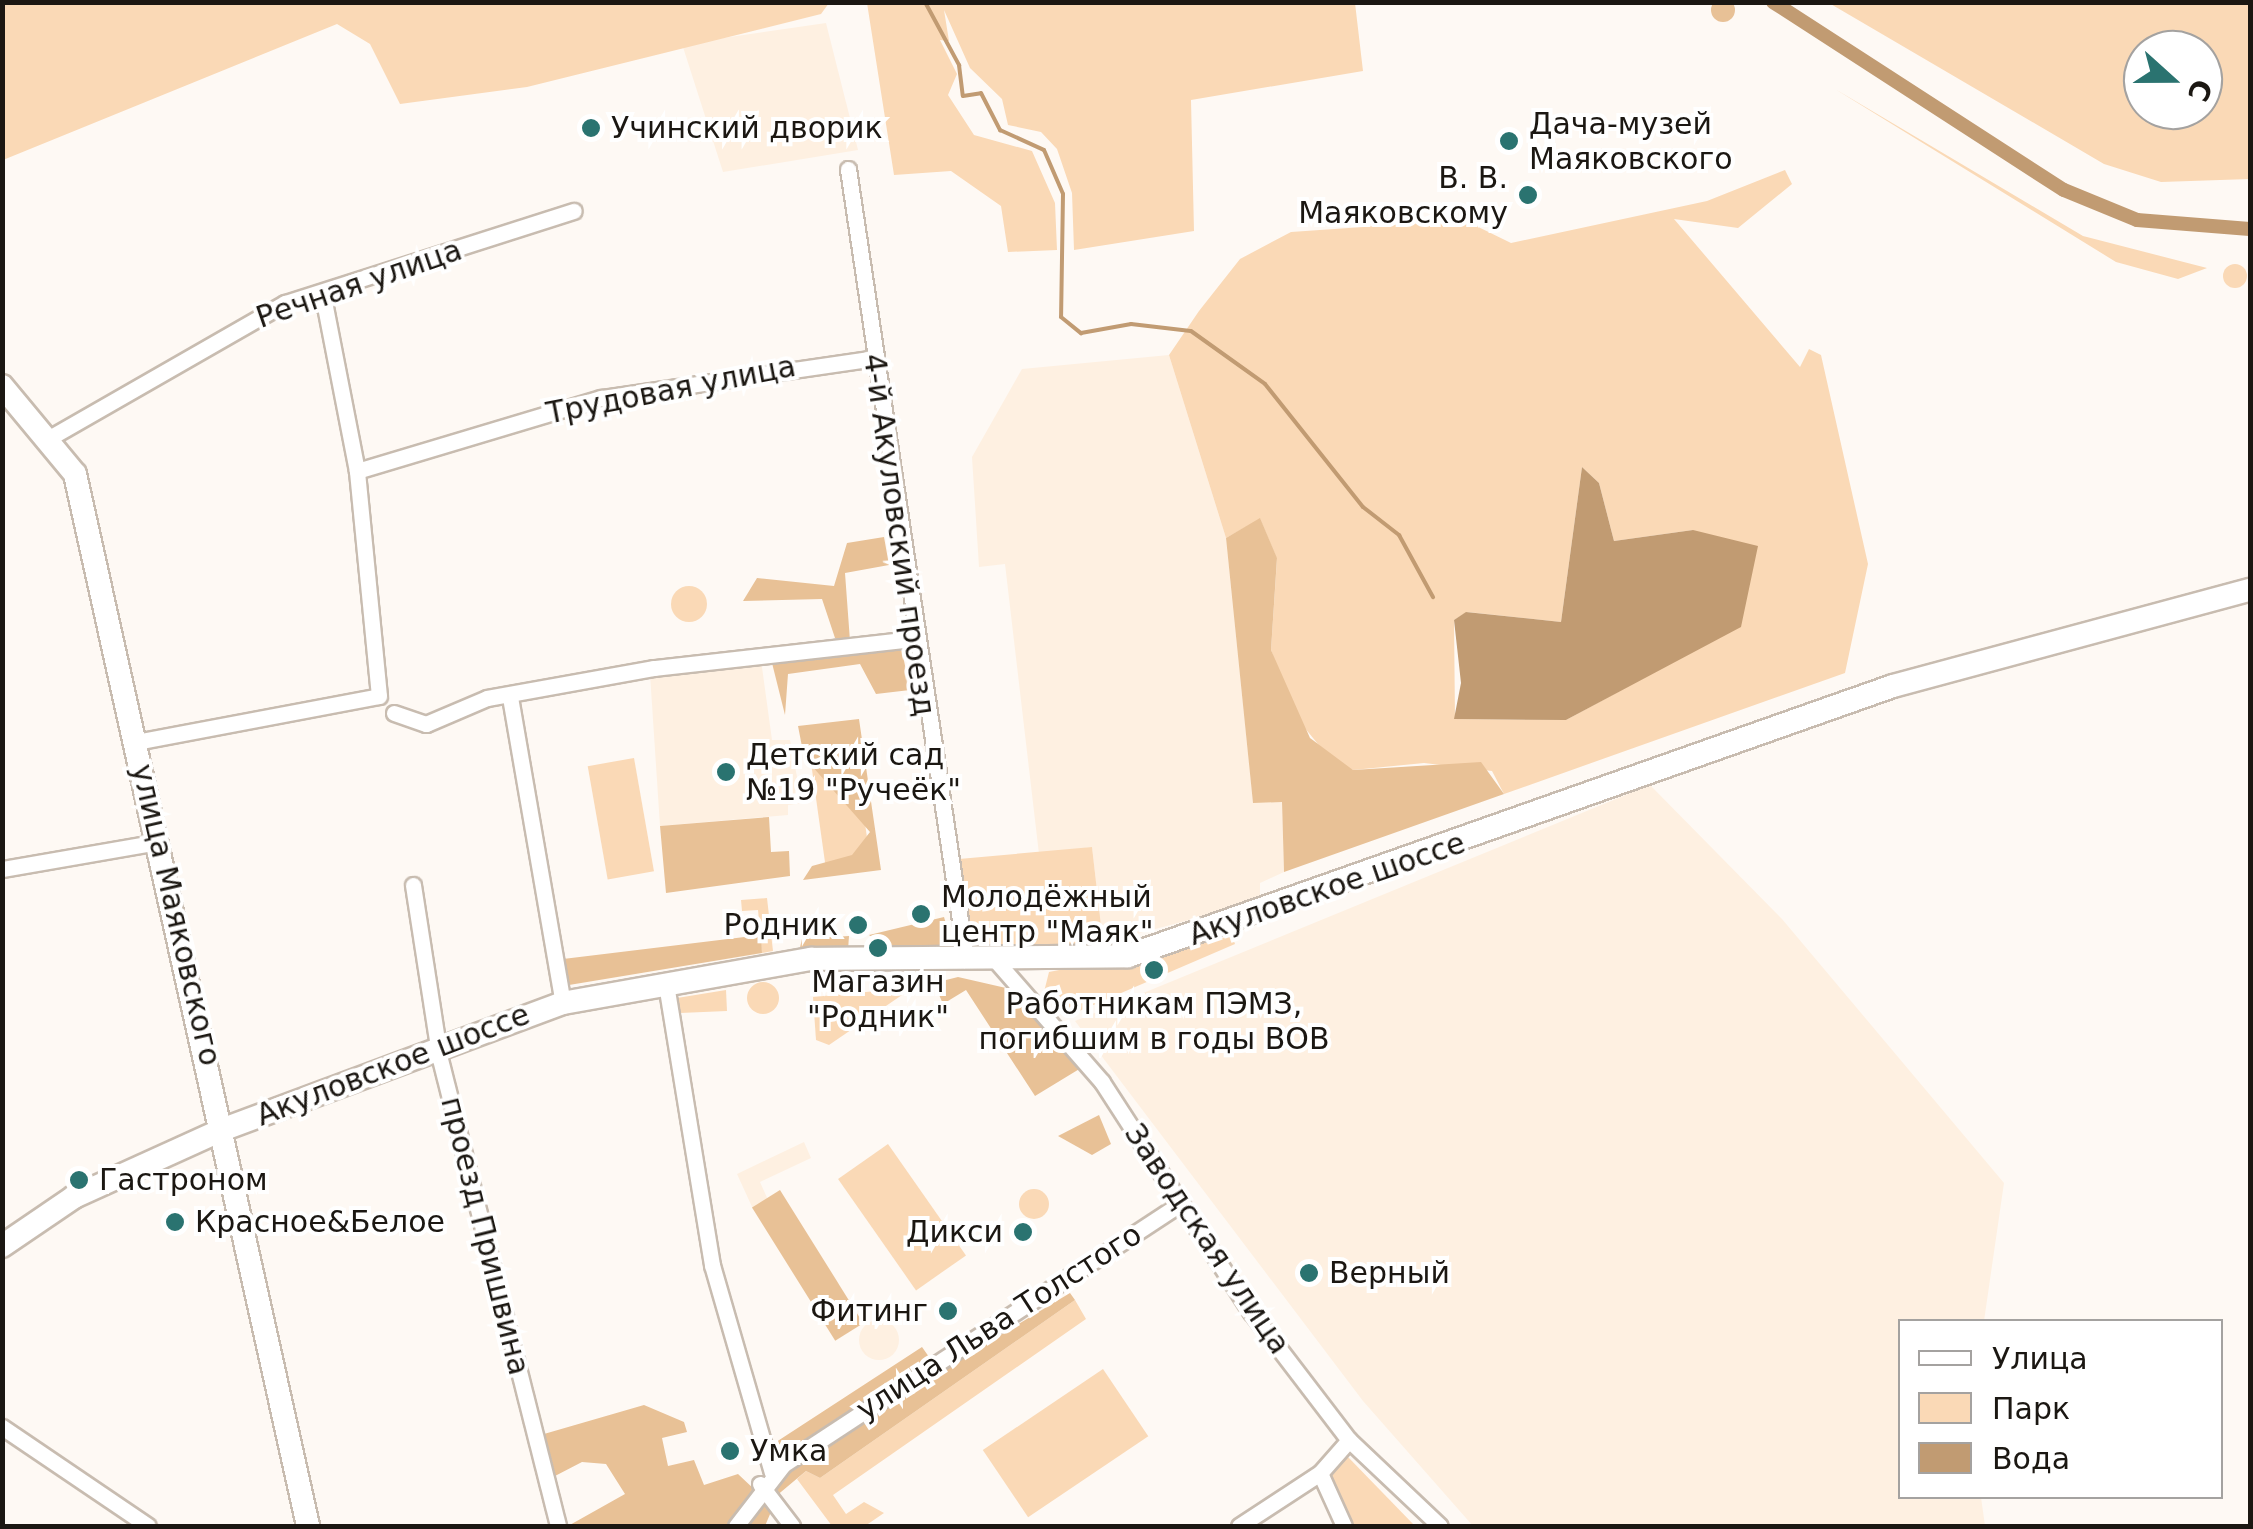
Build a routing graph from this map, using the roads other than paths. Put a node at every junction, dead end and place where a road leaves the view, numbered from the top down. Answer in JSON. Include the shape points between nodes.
{"nodes":[{"id":1,"x":848,"y":169,"type":"dead end"},
{"id":2,"x":574,"y":211,"type":"dead end"},
{"id":3,"x":312,"y":296,"type":"junction"},
{"id":4,"x":874,"y":358,"type":"junction"},
{"id":5,"x":2,"y":386,"type":"edge"},
{"id":6,"x":51,"y":438,"type":"junction"},
{"id":7,"x":356,"y":470,"type":"junction"},
{"id":8,"x":2250,"y":590,"type":"edge"},
{"id":9,"x":912,"y":639,"type":"junction"},
{"id":10,"x":510,"y":698,"type":"junction"},
{"id":11,"x":394,"y":713,"type":"dead end"},
{"id":12,"x":136,"y":742,"type":"junction"},
{"id":13,"x":159,"y":842,"type":"junction"},
{"id":14,"x":2,"y":869,"type":"edge"},
{"id":15,"x":414,"y":885,"type":"dead end"},
{"id":16,"x":966,"y":960,"type":"junction"},
{"id":17,"x":997,"y":962,"type":"junction"},
{"id":18,"x":666,"y":984,"type":"junction"},
{"id":19,"x":563,"y":1002,"type":"junction"},
{"id":20,"x":439,"y":1042,"type":"junction"},
{"id":21,"x":224,"y":1129,"type":"junction"},
{"id":22,"x":1182,"y":1203,"type":"junction"},
{"id":23,"x":2,"y":1246,"type":"edge"},
{"id":24,"x":2,"y":1426,"type":"edge"},
{"id":25,"x":1349,"y":1440,"type":"junction"},
{"id":26,"x":1320,"y":1474,"type":"junction"},
{"id":27,"x":766,"y":1479,"type":"junction"},
{"id":28,"x":148,"y":1526,"type":"edge"},
{"id":29,"x":308,"y":1526,"type":"edge"},
{"id":30,"x":558,"y":1526,"type":"edge"},
{"id":31,"x":736,"y":1526,"type":"edge"},
{"id":32,"x":792,"y":1526,"type":"edge"},
{"id":33,"x":1239,"y":1526,"type":"edge"},
{"id":34,"x":1344,"y":1526,"type":"edge"},
{"id":35,"x":1440,"y":1526,"type":"edge"}],
"edges":[{"from":1,"to":4,"type":"street","name":"4-й Акуловский проезд"},
{"from":2,"to":3,"type":"street","name":"Речная улица"},
{"from":3,"to":6,"type":"street","name":"Речная улица","via":[[219,336]]},
{"from":3,"to":7,"type":"street","via":[[326,307]]},
{"from":4,"to":7,"type":"street","name":"Трудовая улица","via":[[601,398]]},
{"from":4,"to":9,"type":"street","name":"4-й Акуловский проезд"},
{"from":5,"to":6,"type":"street","name":"улица Маяковского"},
{"from":6,"to":12,"type":"street","name":"улица Маяковского","via":[[75,474]]},
{"from":7,"to":12,"type":"street","via":[[379,696]]},
{"from":8,"to":17,"type":"street","name":"Акуловское шоссе","via":[[1894,686],[1128,956]]},
{"from":9,"to":10,"type":"street","via":[[654,668]]},
{"from":9,"to":16,"type":"street","name":"4-й Акуловский проезд"},
{"from":10,"to":11,"type":"street","via":[[426,724]]},
{"from":10,"to":19,"type":"street"},
{"from":12,"to":13,"type":"street","name":"улица Маяковского"},
{"from":13,"to":14,"type":"street"},
{"from":13,"to":21,"type":"street","name":"улица Маяковского"},
{"from":15,"to":20,"type":"street","name":"проезд Пришвина"},
{"from":16,"to":17,"type":"street","name":"Акуловское шоссе"},
{"from":16,"to":18,"type":"street","name":"Акуловское шоссе","via":[[811,959]]},
{"from":17,"to":22,"type":"street","name":"Заводская улица","via":[[1102,1082]]},
{"from":18,"to":19,"type":"street","name":"Акуловское шоссе"},
{"from":18,"to":27,"type":"street","via":[[712,1265]]},
{"from":19,"to":20,"type":"street","name":"Акуловское шоссе"},
{"from":20,"to":21,"type":"street","name":"Акуловское шоссе"},
{"from":20,"to":30,"type":"street","name":"проезд Пришвина"},
{"from":21,"to":23,"type":"street","name":"Акуловское шоссе","via":[[74,1197]]},
{"from":21,"to":29,"type":"street","name":"улица Маяковского"},
{"from":22,"to":25,"type":"street","name":"Заводская улица"},
{"from":22,"to":27,"type":"street","name":"улица Льва Толстого"},
{"from":24,"to":28,"type":"street"},
{"from":25,"to":26,"type":"street"},
{"from":25,"to":35,"type":"street","name":"Заводская улица"},
{"from":26,"to":33,"type":"street"},
{"from":26,"to":34,"type":"street"},
{"from":27,"to":31,"type":"street","name":"улица Льва Толстого"},
{"from":27,"to":32,"type":"street"}]}
